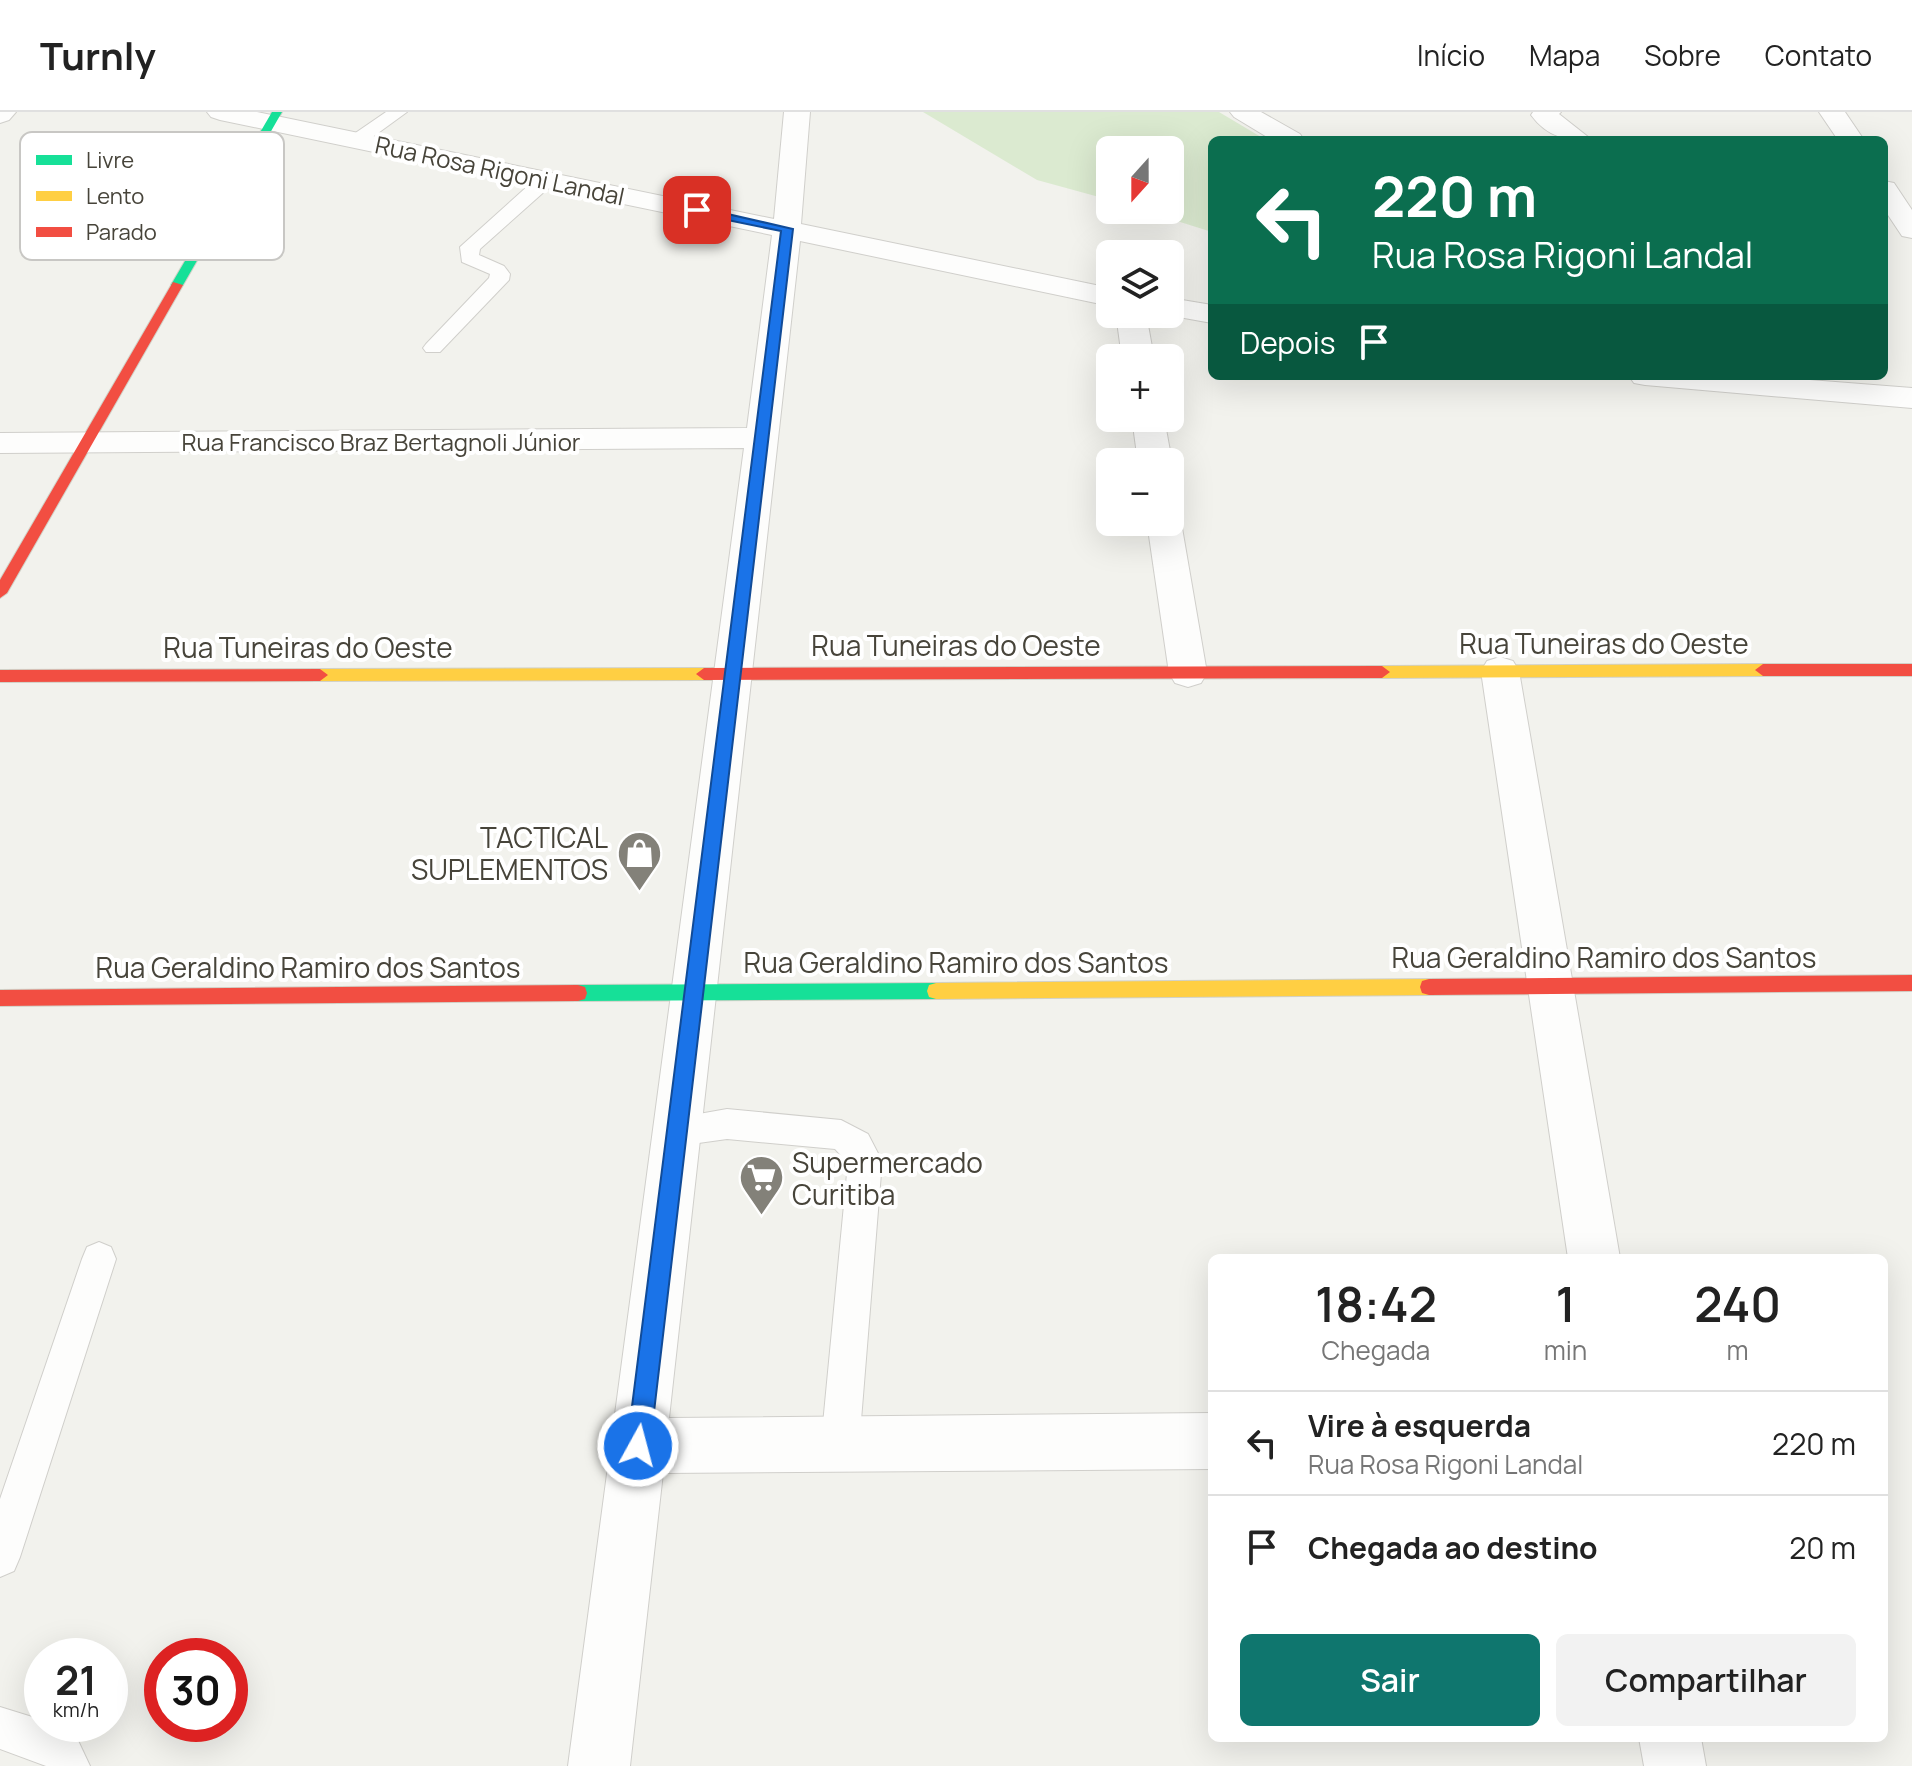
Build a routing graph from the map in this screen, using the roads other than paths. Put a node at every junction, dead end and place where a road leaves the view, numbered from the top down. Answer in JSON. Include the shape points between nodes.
{"nodes":[{"id":1,"x":220,"y":112,"type":"edge"},
{"id":2,"x":398,"y":112,"type":"edge"},
{"id":3,"x":797,"y":112,"type":"edge"},
{"id":4,"x":1243,"y":112,"type":"edge"},
{"id":5,"x":1832,"y":112,"type":"edge"},
{"id":6,"x":1546,"y":114,"type":"edge"},
{"id":7,"x":274,"y":117,"type":"edge"},
{"id":8,"x":1284,"y":136,"type":"edge"},
{"id":9,"x":1574,"y":136,"type":"edge"},
{"id":10,"x":1848,"y":136,"type":"edge"},
{"id":11,"x":357,"y":140,"type":"junction"},
{"id":12,"x":547,"y":179,"type":"junction"},
{"id":13,"x":1888,"y":195,"type":"edge"},
{"id":14,"x":787,"y":229,"type":"junction"},
{"id":15,"x":1912,"y":233,"type":"edge"},
{"id":16,"x":1888,"y":235,"type":"edge"},
{"id":17,"x":192,"y":260,"type":"edge"},
{"id":18,"x":1096,"y":294,"type":"edge"},
{"id":19,"x":1184,"y":309,"type":"edge"},
{"id":20,"x":1208,"y":313,"type":"edge"},
{"id":21,"x":433,"y":348,"type":"dead end"},
{"id":22,"x":1694,"y":380,"type":"edge"},
{"id":23,"x":1912,"y":398,"type":"edge"},
{"id":24,"x":762,"y":438,"type":"junction"},
{"id":25,"x":0,"y":443,"type":"edge"},
{"id":26,"x":87,"y":443,"type":"junction"},
{"id":27,"x":1166,"y":536,"type":"edge"},
{"id":28,"x":0,"y":593,"type":"edge"},
{"id":29,"x":1912,"y":670,"type":"edge"},
{"id":30,"x":1500,"y":671,"type":"junction"},
{"id":31,"x":1188,"y":673,"type":"junction"},
{"id":32,"x":733,"y":674,"type":"junction"},
{"id":33,"x":0,"y":676,"type":"edge"},
{"id":34,"x":1912,"y":983,"type":"edge"},
{"id":35,"x":1551,"y":986,"type":"junction"},
{"id":36,"x":694,"y":992,"type":"junction"},
{"id":37,"x":0,"y":998,"type":"edge"},
{"id":38,"x":677,"y":1131,"type":"junction"},
{"id":39,"x":1593,"y":1254,"type":"edge"},
{"id":40,"x":99,"y":1259,"type":"dead end"},
{"id":41,"x":1208,"y":1441,"type":"edge"},
{"id":42,"x":840,"y":1445,"type":"junction"},
{"id":43,"x":638,"y":1446,"type":"junction"},
{"id":44,"x":0,"y":1557,"type":"edge"},
{"id":45,"x":0,"y":1728,"type":"edge"},
{"id":46,"x":1671,"y":1742,"type":"edge"},
{"id":47,"x":69,"y":1766,"type":"edge"},
{"id":48,"x":599,"y":1766,"type":"edge"},
{"id":49,"x":1675,"y":1766,"type":"edge"}],
"edges":[{"from":1,"to":7,"type":"street","name":"Rua Rosa Rigoni Landal"},
{"from":2,"to":11,"type":"lane"},
{"from":3,"to":14,"type":"street"},
{"from":4,"to":8,"type":"street"},
{"from":5,"to":10,"type":"street"},
{"from":6,"to":9,"type":"street"},
{"from":7,"to":11,"type":"street","name":"Rua Rosa Rigoni Landal"},
{"from":11,"to":12,"type":"street","name":"Rua Rosa Rigoni Landal"},
{"from":12,"to":14,"type":"street","name":"Rua Rosa Rigoni Landal"},
{"from":12,"to":21,"type":"lane","via":[[470,247],[469,258],[497,270],[499,280]]},
{"from":13,"to":15,"type":"street"},
{"from":14,"to":18,"type":"street","name":"Rua Rosa Rigoni Landal"},
{"from":14,"to":24,"type":"street"},
{"from":15,"to":16,"type":"street"},
{"from":17,"to":26,"type":"street"},
{"from":19,"to":20,"type":"street"},
{"from":22,"to":23,"type":"street"},
{"from":24,"to":26,"type":"street","name":"Rua Francisco Braz Bertagnoli Júnior"},
{"from":24,"to":32,"type":"street"},
{"from":25,"to":26,"type":"street","name":"Rua Francisco Braz Bertagnoli Júnior"},
{"from":26,"to":28,"type":"street"},
{"from":27,"to":31,"type":"street"},
{"from":29,"to":30,"type":"street","name":"Rua Tuneiras do Oeste"},
{"from":30,"to":31,"type":"street","name":"Rua Tuneiras do Oeste"},
{"from":30,"to":35,"type":"street"},
{"from":31,"to":32,"type":"street","name":"Rua Tuneiras do Oeste"},
{"from":32,"to":33,"type":"street","name":"Rua Tuneiras do Oeste"},
{"from":32,"to":36,"type":"street"},
{"from":34,"to":35,"type":"street","name":"Rua Geraldino Ramiro dos Santos"},
{"from":35,"to":36,"type":"street","name":"Rua Geraldino Ramiro dos Santos"},
{"from":35,"to":39,"type":"street"},
{"from":36,"to":37,"type":"street","name":"Rua Geraldino Ramiro dos Santos"},
{"from":36,"to":38,"type":"street"},
{"from":38,"to":42,"type":"lane","via":[[727,1124],[841,1135],[856,1145],[865,1161]]},
{"from":38,"to":43,"type":"street"},
{"from":40,"to":44,"type":"lane"},
{"from":41,"to":42,"type":"street"},
{"from":42,"to":43,"type":"street"},
{"from":43,"to":48,"type":"street"},
{"from":45,"to":47,"type":"lane","via":[[59,1747]]},
{"from":46,"to":49,"type":"street"}]}
